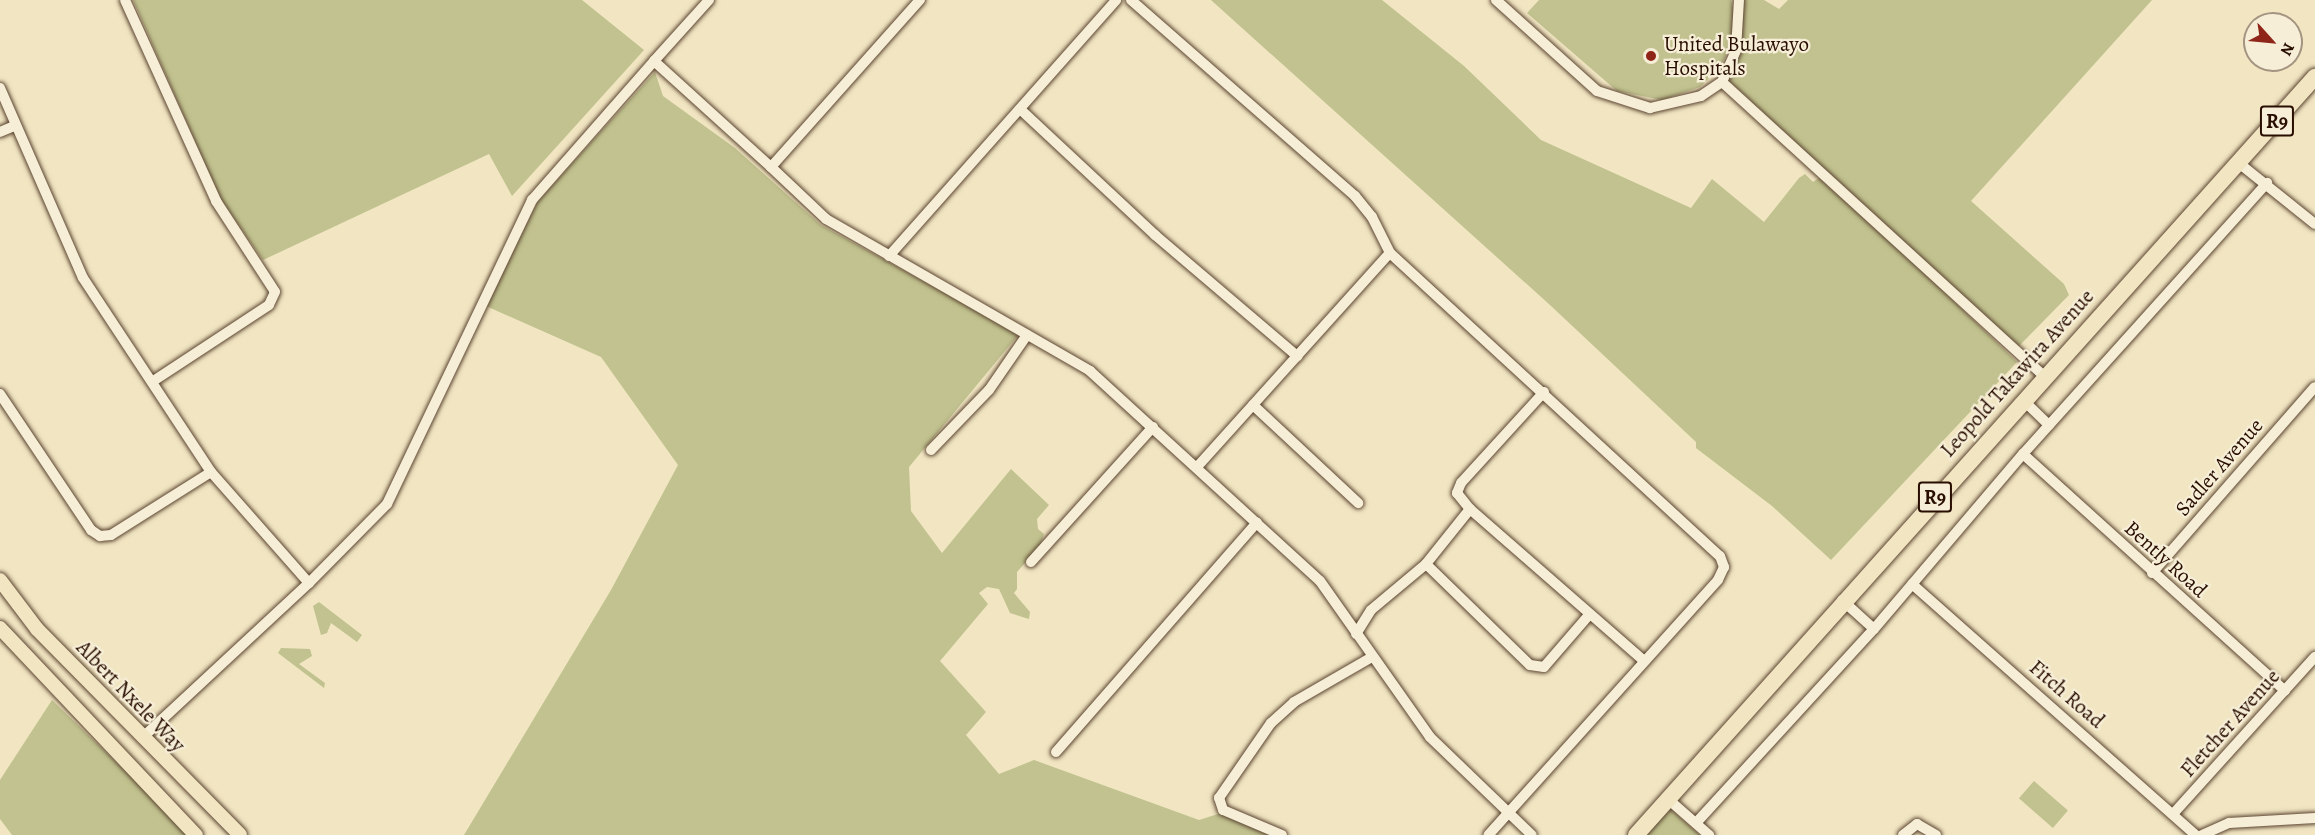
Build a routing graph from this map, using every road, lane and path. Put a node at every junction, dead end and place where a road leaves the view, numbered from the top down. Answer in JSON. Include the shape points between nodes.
{"nodes":[{"id":1,"x":125,"y":0,"type":"edge"},
{"id":2,"x":709,"y":0,"type":"edge"},
{"id":3,"x":920,"y":0,"type":"edge"},
{"id":4,"x":1116,"y":0,"type":"edge"},
{"id":5,"x":1131,"y":0,"type":"edge"},
{"id":6,"x":1496,"y":0,"type":"edge"},
{"id":7,"x":1739,"y":0,"type":"edge"},
{"id":8,"x":654,"y":61,"type":"junction"},
{"id":9,"x":2315,"y":77,"type":"edge"},
{"id":10,"x":1722,"y":82,"type":"junction"},
{"id":11,"x":0,"y":88,"type":"edge"},
{"id":12,"x":1020,"y":109,"type":"junction"},
{"id":13,"x":14,"y":126,"type":"junction"},
{"id":14,"x":0,"y":132,"type":"edge"},
{"id":15,"x":2240,"y":164,"type":"junction"},
{"id":16,"x":771,"y":167,"type":"junction"},
{"id":17,"x":2267,"y":183,"type":"junction"},
{"id":18,"x":2315,"y":224,"type":"edge"},
{"id":19,"x":1390,"y":253,"type":"junction"},
{"id":20,"x":889,"y":256,"type":"junction"},
{"id":21,"x":1027,"y":335,"type":"junction"},
{"id":22,"x":1297,"y":357,"type":"junction"},
{"id":23,"x":2044,"y":376,"type":"junction"},
{"id":24,"x":152,"y":382,"type":"junction"},
{"id":25,"x":2315,"y":387,"type":"edge"},
{"id":26,"x":1544,"y":392,"type":"junction"},
{"id":27,"x":0,"y":394,"type":"edge"},
{"id":28,"x":2023,"y":400,"type":"junction"},
{"id":29,"x":1253,"y":405,"type":"junction"},
{"id":30,"x":2049,"y":425,"type":"junction"},
{"id":31,"x":1153,"y":427,"type":"junction"},
{"id":32,"x":931,"y":450,"type":"dead end"},
{"id":33,"x":2023,"y":454,"type":"junction"},
{"id":34,"x":1197,"y":467,"type":"junction"},
{"id":35,"x":211,"y":472,"type":"junction"},
{"id":36,"x":1358,"y":503,"type":"dead end"},
{"id":37,"x":1470,"y":509,"type":"junction"},
{"id":38,"x":1257,"y":522,"type":"junction"},
{"id":39,"x":1031,"y":562,"type":"dead end"},
{"id":40,"x":1426,"y":564,"type":"junction"},
{"id":41,"x":2152,"y":573,"type":"junction"},
{"id":42,"x":0,"y":580,"type":"edge"},
{"id":43,"x":309,"y":583,"type":"junction"},
{"id":44,"x":1912,"y":584,"type":"junction"},
{"id":45,"x":1842,"y":600,"type":"junction"},
{"id":46,"x":1371,"y":610,"type":"junction"},
{"id":47,"x":1589,"y":615,"type":"junction"},
{"id":48,"x":1346,"y":620,"type":"junction"},
{"id":49,"x":0,"y":628,"type":"edge"},
{"id":50,"x":1874,"y":628,"type":"junction"},
{"id":51,"x":1356,"y":634,"type":"junction"},
{"id":52,"x":1372,"y":657,"type":"junction"},
{"id":53,"x":1643,"y":660,"type":"junction"},
{"id":54,"x":2313,"y":664,"type":"edge"},
{"id":55,"x":2285,"y":691,"type":"junction"},
{"id":56,"x":142,"y":738,"type":"junction"},
{"id":57,"x":1056,"y":752,"type":"dead end"},
{"id":58,"x":1668,"y":799,"type":"junction"},
{"id":59,"x":1508,"y":813,"type":"junction"},
{"id":60,"x":2173,"y":814,"type":"junction"},
{"id":61,"x":2315,"y":818,"type":"edge"},
{"id":62,"x":1696,"y":823,"type":"junction"},
{"id":63,"x":196,"y":835,"type":"edge"},
{"id":64,"x":240,"y":835,"type":"edge"},
{"id":65,"x":1282,"y":835,"type":"edge"},
{"id":66,"x":1488,"y":835,"type":"edge"},
{"id":67,"x":1532,"y":835,"type":"edge"},
{"id":68,"x":1636,"y":835,"type":"edge"},
{"id":69,"x":1709,"y":835,"type":"edge"},
{"id":70,"x":1903,"y":835,"type":"edge"},
{"id":71,"x":1936,"y":835,"type":"edge"},
{"id":72,"x":2196,"y":835,"type":"edge"},
{"id":73,"x":2202,"y":835,"type":"edge"}],
"edges":[{"from":1,"to":24,"type":"street","via":[[216,201],[275,292],[269,305]]},
{"from":2,"to":8,"type":"street"},
{"from":3,"to":16,"type":"street"},
{"from":4,"to":12,"type":"street"},
{"from":5,"to":19,"type":"street","via":[[1355,196],[1372,216]]},
{"from":6,"to":10,"type":"street","via":[[1597,91],[1650,108],[1701,96]]},
{"from":7,"to":10,"type":"street","via":[[1736,51]]},
{"from":8,"to":16,"type":"street"},
{"from":8,"to":43,"type":"street","via":[[532,200],[395,490],[376,518]]},
{"from":9,"to":15,"type":"highway","name":"Leopold Takawira Avenue","number":"R9"},
{"from":10,"to":23,"type":"street"},
{"from":11,"to":13,"type":"street"},
{"from":12,"to":20,"type":"street"},
{"from":12,"to":22,"type":"street","via":[[1155,235]]},
{"from":13,"to":14,"type":"street"},
{"from":13,"to":24,"type":"street","via":[[83,278]]},
{"from":15,"to":17,"type":"street"},
{"from":15,"to":23,"type":"highway","name":"Leopold Takawira Avenue","number":"R9"},
{"from":16,"to":20,"type":"street","via":[[826,219]]},
{"from":17,"to":18,"type":"street"},
{"from":17,"to":30,"type":"street"},
{"from":19,"to":22,"type":"street"},
{"from":19,"to":26,"type":"street"},
{"from":20,"to":21,"type":"street"},
{"from":21,"to":31,"type":"street","via":[[1084,367]]},
{"from":21,"to":32,"type":"street","via":[[989,390]]},
{"from":22,"to":29,"type":"street"},
{"from":23,"to":28,"type":"highway","name":"Leopold Takawira Avenue","number":"R9"},
{"from":24,"to":35,"type":"street"},
{"from":25,"to":41,"type":"street","name":"Sadler Avenue"},
{"from":26,"to":37,"type":"street","via":[[1461,483],[1457,493]]},
{"from":26,"to":53,"type":"street","via":[[1720,556],[1724,567],[1718,580]]},
{"from":27,"to":35,"type":"street","via":[[91,530],[100,536],[111,536]]},
{"from":28,"to":30,"type":"street"},
{"from":28,"to":45,"type":"highway","name":"Leopold Takawira Avenue","number":"R9"},
{"from":29,"to":34,"type":"street"},
{"from":29,"to":36,"type":"street"},
{"from":30,"to":33,"type":"street"},
{"from":31,"to":34,"type":"street"},
{"from":31,"to":39,"type":"street"},
{"from":33,"to":41,"type":"street","name":"Bently Road"},
{"from":33,"to":44,"type":"street"},
{"from":34,"to":38,"type":"street"},
{"from":35,"to":43,"type":"street"},
{"from":37,"to":40,"type":"street"},
{"from":37,"to":47,"type":"street"},
{"from":38,"to":48,"type":"street","via":[[1320,581]]},
{"from":38,"to":57,"type":"street"},
{"from":40,"to":46,"type":"street"},
{"from":40,"to":47,"type":"street","via":[[1535,668],[1544,667]]},
{"from":41,"to":55,"type":"street","name":"Bently Road"},
{"from":42,"to":56,"type":"main road","name":"Albert Nxele Way","via":[[37,629]]},
{"from":43,"to":56,"type":"street"},
{"from":44,"to":50,"type":"street"},
{"from":44,"to":60,"type":"street","name":"Fitch Road"},
{"from":45,"to":50,"type":"street"},
{"from":45,"to":58,"type":"highway","name":"Leopold Takawira Avenue","number":"R9"},
{"from":46,"to":48,"type":"street"},
{"from":46,"to":51,"type":"street"},
{"from":47,"to":53,"type":"street"},
{"from":48,"to":51,"type":"street"},
{"from":49,"to":63,"type":"main road"},
{"from":50,"to":62,"type":"street"},
{"from":51,"to":52,"type":"street"},
{"from":52,"to":59,"type":"street","via":[[1430,737]]},
{"from":52,"to":65,"type":"street","via":[[1294,702],[1271,723],[1219,798],[1223,810]]},
{"from":53,"to":59,"type":"street"},
{"from":54,"to":55,"type":"street","name":"Fletcher Avenue"},
{"from":55,"to":60,"type":"street","name":"Fletcher Avenue"},
{"from":56,"to":64,"type":"main road","name":"Albert Nxele Way"},
{"from":58,"to":62,"type":"street"},
{"from":58,"to":68,"type":"highway","name":"Leopold Takawira Avenue","number":"R9"},
{"from":59,"to":66,"type":"street"},
{"from":59,"to":67,"type":"street"},
{"from":60,"to":72,"type":"street","name":"Fitch Road"},
{"from":61,"to":73,"type":"street","via":[[2229,823]]},
{"from":62,"to":69,"type":"street"},
{"from":70,"to":71,"type":"street","via":[[1917,825]]}]}
